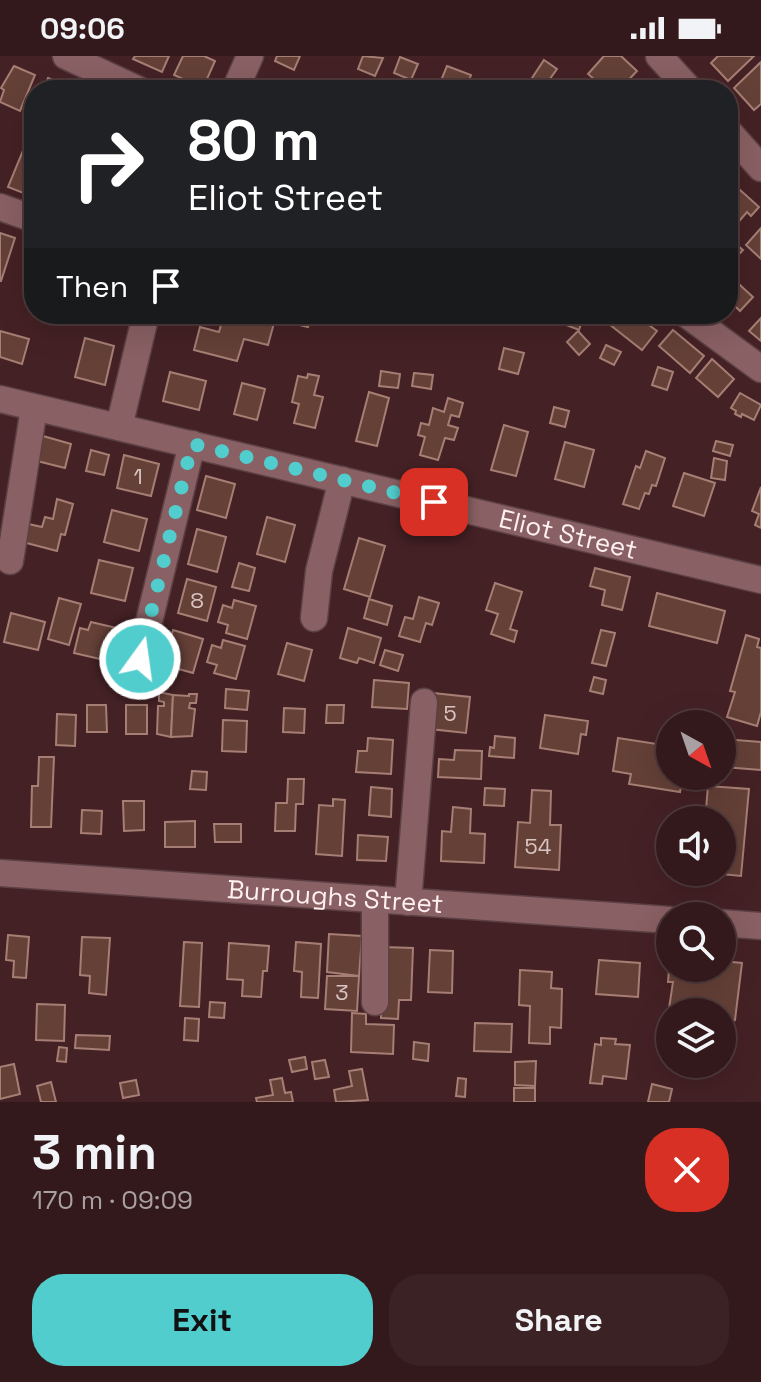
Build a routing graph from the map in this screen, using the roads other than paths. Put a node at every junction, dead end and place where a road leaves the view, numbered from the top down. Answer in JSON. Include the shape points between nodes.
{"nodes":[{"id":1,"x":66,"y":56,"type":"edge"},
{"id":2,"x":250,"y":56,"type":"edge"},
{"id":3,"x":659,"y":56,"type":"edge"},
{"id":4,"x":118,"y":80,"type":"edge"},
{"id":5,"x":239,"y":80,"type":"edge"},
{"id":6,"x":681,"y":80,"type":"edge"},
{"id":7,"x":738,"y":142,"type":"edge"},
{"id":8,"x":761,"y":168,"type":"edge"},
{"id":9,"x":0,"y":207,"type":"edge"},
{"id":10,"x":24,"y":215,"type":"edge"},
{"id":11,"x":144,"y":324,"type":"edge"},
{"id":12,"x":700,"y":324,"type":"edge"},
{"id":13,"x":761,"y":369,"type":"edge"},
{"id":14,"x":0,"y":399,"type":"edge"},
{"id":15,"x":34,"y":408,"type":"junction"},
{"id":16,"x":119,"y":427,"type":"junction"},
{"id":17,"x":192,"y":444,"type":"junction"},
{"id":18,"x":342,"y":480,"type":"junction"},
{"id":19,"x":10,"y":561,"type":"dead end"},
{"id":20,"x":761,"y":580,"type":"edge"},
{"id":21,"x":314,"y":618,"type":"dead end"},
{"id":22,"x":140,"y":659,"type":"dead end"},
{"id":23,"x":424,"y":702,"type":"dead end"},
{"id":24,"x":0,"y":873,"type":"edge"},
{"id":25,"x":375,"y":899,"type":"junction"},
{"id":26,"x":408,"y":902,"type":"junction"},
{"id":27,"x":656,"y":919,"type":"edge"},
{"id":28,"x":736,"y":924,"type":"edge"},
{"id":29,"x":761,"y":926,"type":"edge"},
{"id":30,"x":375,"y":1002,"type":"dead end"}],
"edges":[{"from":1,"to":4,"type":"street"},
{"from":2,"to":5,"type":"street"},
{"from":3,"to":6,"type":"street"},
{"from":7,"to":8,"type":"street"},
{"from":9,"to":10,"type":"street"},
{"from":11,"to":16,"type":"street"},
{"from":12,"to":13,"type":"street"},
{"from":14,"to":15,"type":"street","name":"Eliot Street"},
{"from":15,"to":16,"type":"street","name":"Eliot Street"},
{"from":15,"to":19,"type":"street"},
{"from":16,"to":17,"type":"street","name":"Eliot Street"},
{"from":17,"to":18,"type":"street","name":"Eliot Street"},
{"from":17,"to":22,"type":"street"},
{"from":18,"to":20,"type":"street","name":"Eliot Street"},
{"from":18,"to":21,"type":"street","via":[[319,571]]},
{"from":23,"to":26,"type":"street"},
{"from":24,"to":25,"type":"street","name":"Burroughs Street"},
{"from":25,"to":26,"type":"street","name":"Burroughs Street"},
{"from":25,"to":30,"type":"street"},
{"from":26,"to":27,"type":"street","name":"Burroughs Street"},
{"from":28,"to":29,"type":"street"}]}
